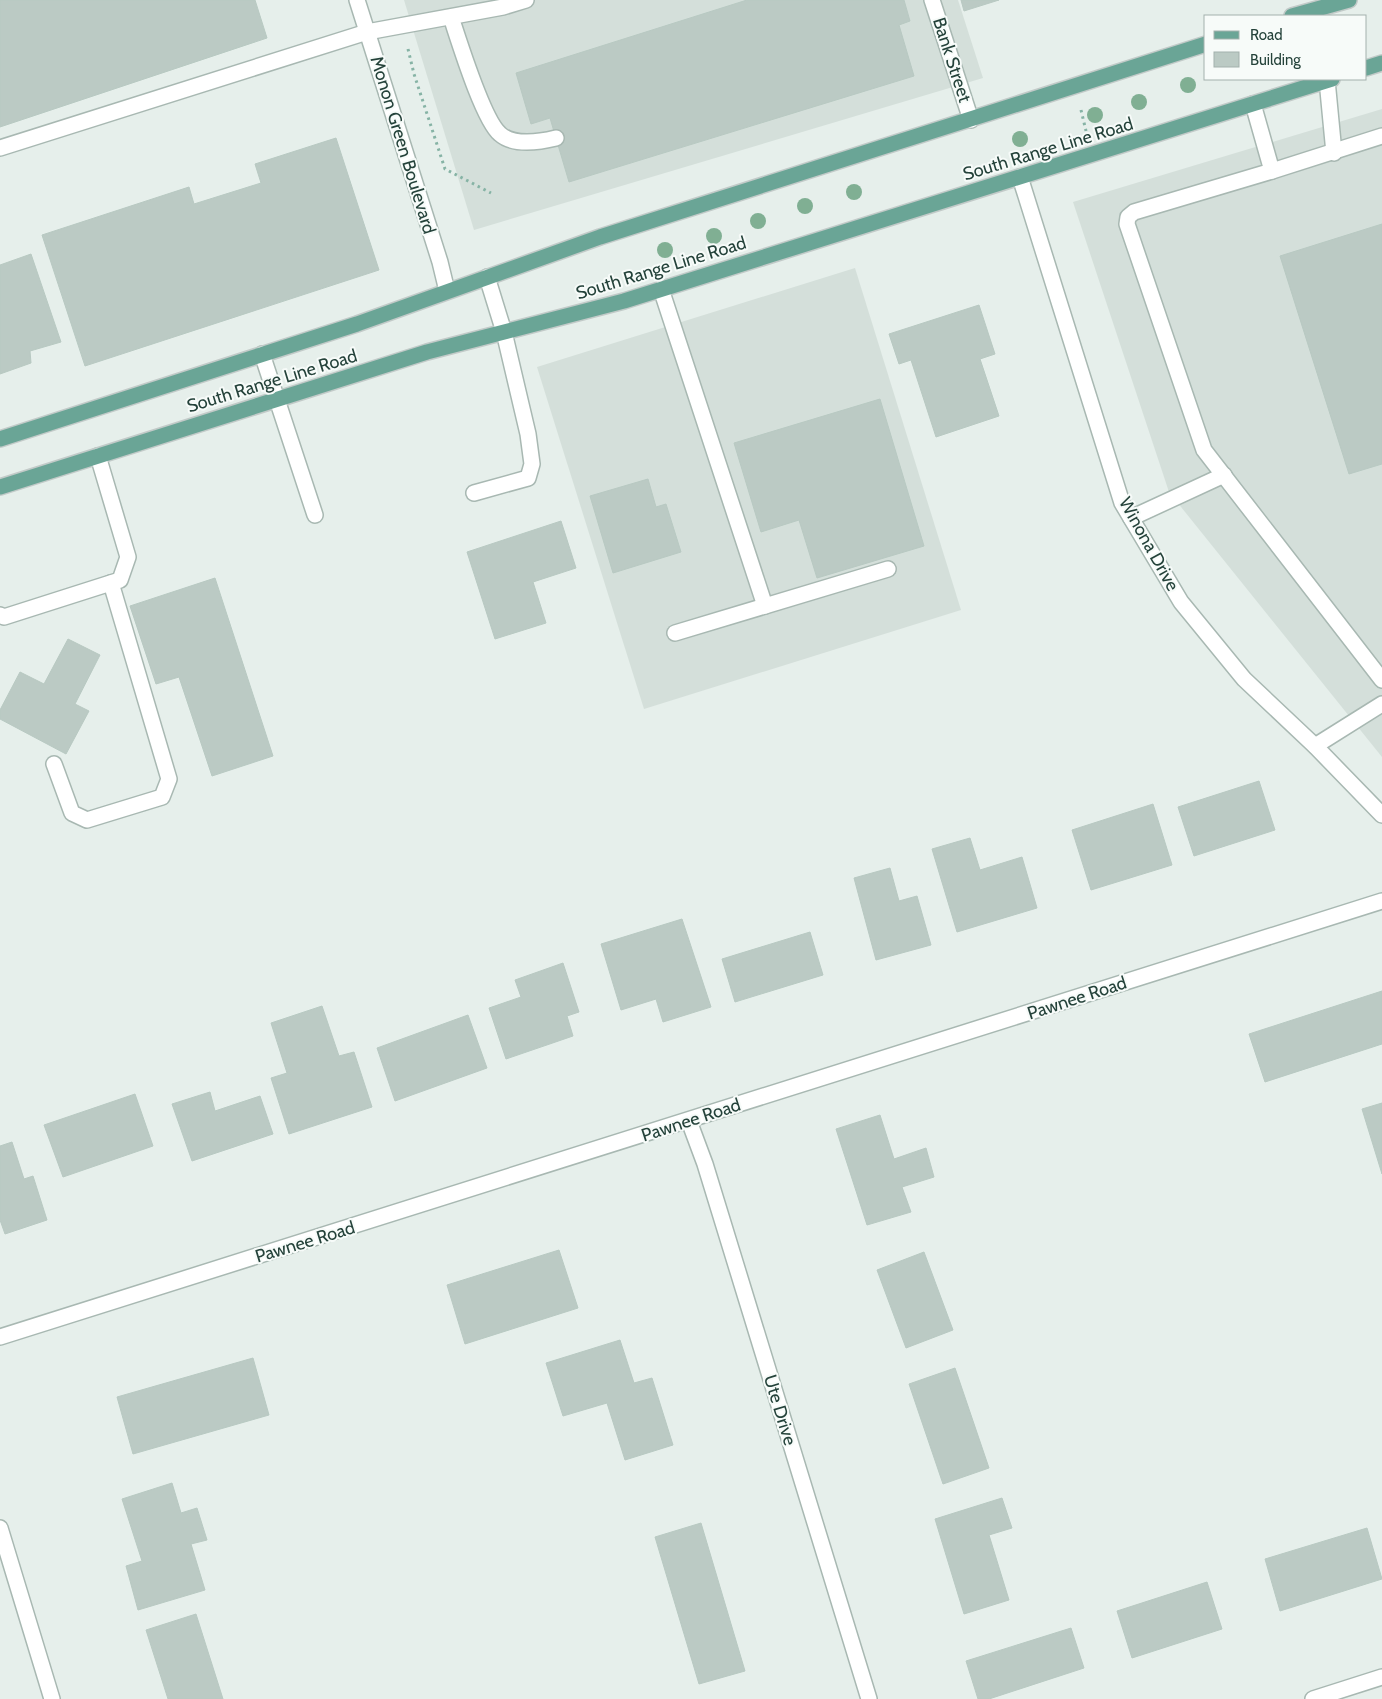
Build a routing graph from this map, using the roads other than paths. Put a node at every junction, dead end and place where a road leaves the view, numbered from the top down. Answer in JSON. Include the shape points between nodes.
{"nodes":[{"id":1,"x":357,"y":0,"type":"edge"},
{"id":2,"x":526,"y":0,"type":"edge"},
{"id":3,"x":932,"y":0,"type":"edge"},
{"id":4,"x":1349,"y":0,"type":"edge"},
{"id":5,"x":1296,"y":15,"type":"edge"},
{"id":6,"x":451,"y":16,"type":"junction"},
{"id":7,"x":368,"y":32,"type":"junction"},
{"id":8,"x":1204,"y":45,"type":"edge"},
{"id":9,"x":1382,"y":63,"type":"edge"},
{"id":10,"x":1367,"y":68,"type":"edge"},
{"id":11,"x":1327,"y":80,"type":"edge"},
{"id":12,"x":1330,"y":80,"type":"edge"},
{"id":13,"x":1252,"y":104,"type":"junction"},
{"id":14,"x":971,"y":120,"type":"junction"},
{"id":15,"x":1382,"y":136,"type":"edge"},
{"id":16,"x":556,"y":138,"type":"dead end"},
{"id":17,"x":0,"y":148,"type":"edge"},
{"id":18,"x":1334,"y":153,"type":"junction"},
{"id":19,"x":1272,"y":171,"type":"junction"},
{"id":20,"x":1020,"y":177,"type":"junction"},
{"id":21,"x":487,"y":277,"type":"junction"},
{"id":22,"x":661,"y":289,"type":"junction"},
{"id":23,"x":447,"y":290,"type":"junction"},
{"id":24,"x":504,"y":332,"type":"junction"},
{"id":25,"x":262,"y":354,"type":"junction"},
{"id":26,"x":277,"y":399,"type":"junction"},
{"id":27,"x":0,"y":439,"type":"edge"},
{"id":28,"x":98,"y":456,"type":"junction"},
{"id":29,"x":1224,"y":475,"type":"junction"},
{"id":30,"x":0,"y":487,"type":"edge"},
{"id":31,"x":474,"y":493,"type":"dead end"},
{"id":32,"x":315,"y":515,"type":"dead end"},
{"id":33,"x":1130,"y":518,"type":"junction"},
{"id":34,"x":888,"y":568,"type":"dead end"},
{"id":35,"x":111,"y":583,"type":"junction"},
{"id":36,"x":765,"y":606,"type":"junction"},
{"id":37,"x":0,"y":615,"type":"edge"},
{"id":38,"x":674,"y":633,"type":"dead end"},
{"id":39,"x":1382,"y":680,"type":"edge"},
{"id":40,"x":1382,"y":704,"type":"edge"},
{"id":41,"x":1315,"y":746,"type":"junction"},
{"id":42,"x":54,"y":764,"type":"dead end"},
{"id":43,"x":1382,"y":816,"type":"edge"},
{"id":44,"x":1382,"y":901,"type":"edge"},
{"id":45,"x":689,"y":1121,"type":"junction"},
{"id":46,"x":0,"y":1338,"type":"edge"},
{"id":47,"x":0,"y":1528,"type":"edge"},
{"id":48,"x":1382,"y":1677,"type":"edge"},
{"id":49,"x":52,"y":1699,"type":"edge"},
{"id":50,"x":869,"y":1699,"type":"edge"},
{"id":51,"x":1313,"y":1699,"type":"edge"}],
"edges":[{"from":1,"to":7,"type":"street","name":"Monon Green Boulevard"},
{"from":2,"to":6,"type":"street"},
{"from":3,"to":14,"type":"street","name":"Bank Street"},
{"from":4,"to":5,"type":"main road"},
{"from":6,"to":7,"type":"street"},
{"from":6,"to":16,"type":"street","via":[[483,107],[500,135],[523,143]]},
{"from":7,"to":17,"type":"street"},
{"from":7,"to":23,"type":"street","name":"Monon Green Boulevard"},
{"from":8,"to":14,"type":"main road","name":"South Range Line Road"},
{"from":9,"to":10,"type":"main road"},
{"from":11,"to":13,"type":"main road","name":"South Range Line Road"},
{"from":12,"to":18,"type":"street"},
{"from":13,"to":19,"type":"street"},
{"from":13,"to":20,"type":"main road","name":"South Range Line Road"},
{"from":14,"to":21,"type":"main road","name":"South Range Line Road","via":[[600,237]]},
{"from":15,"to":18,"type":"street"},
{"from":18,"to":19,"type":"street"},
{"from":19,"to":29,"type":"street","via":[[1134,212],[1128,217],[1204,450]]},
{"from":20,"to":22,"type":"main road","name":"South Range Line Road"},
{"from":20,"to":33,"type":"street","name":"Winona Drive","via":[[1122,503]]},
{"from":21,"to":23,"type":"main road","name":"South Range Line Road"},
{"from":21,"to":24,"type":"street"},
{"from":22,"to":24,"type":"main road","name":"South Range Line Road"},
{"from":22,"to":36,"type":"street"},
{"from":23,"to":25,"type":"main road","name":"South Range Line Road","via":[[357,324]]},
{"from":24,"to":26,"type":"main road","name":"South Range Line Road","via":[[427,352]]},
{"from":24,"to":31,"type":"street","via":[[532,464],[528,478]]},
{"from":25,"to":26,"type":"street"},
{"from":25,"to":27,"type":"main road","name":"South Range Line Road"},
{"from":26,"to":28,"type":"main road","name":"South Range Line Road"},
{"from":26,"to":32,"type":"street"},
{"from":28,"to":30,"type":"main road","name":"South Range Line Road"},
{"from":28,"to":35,"type":"street","via":[[128,556],[120,580]]},
{"from":29,"to":33,"type":"street"},
{"from":29,"to":39,"type":"street"},
{"from":33,"to":41,"type":"street","name":"Winona Drive","via":[[1181,602],[1244,679]]},
{"from":34,"to":36,"type":"street"},
{"from":35,"to":37,"type":"street","via":[[4,617]]},
{"from":35,"to":42,"type":"street","via":[[169,779],[162,797],[87,820],[72,813]]},
{"from":36,"to":38,"type":"street"},
{"from":40,"to":41,"type":"street"},
{"from":41,"to":43,"type":"street","name":"Winona Drive"},
{"from":44,"to":45,"type":"street","name":"Pawnee Road"},
{"from":45,"to":46,"type":"street","name":"Pawnee Road"},
{"from":45,"to":50,"type":"street","name":"Ute Drive"},
{"from":47,"to":49,"type":"street"},
{"from":48,"to":51,"type":"street"}]}
